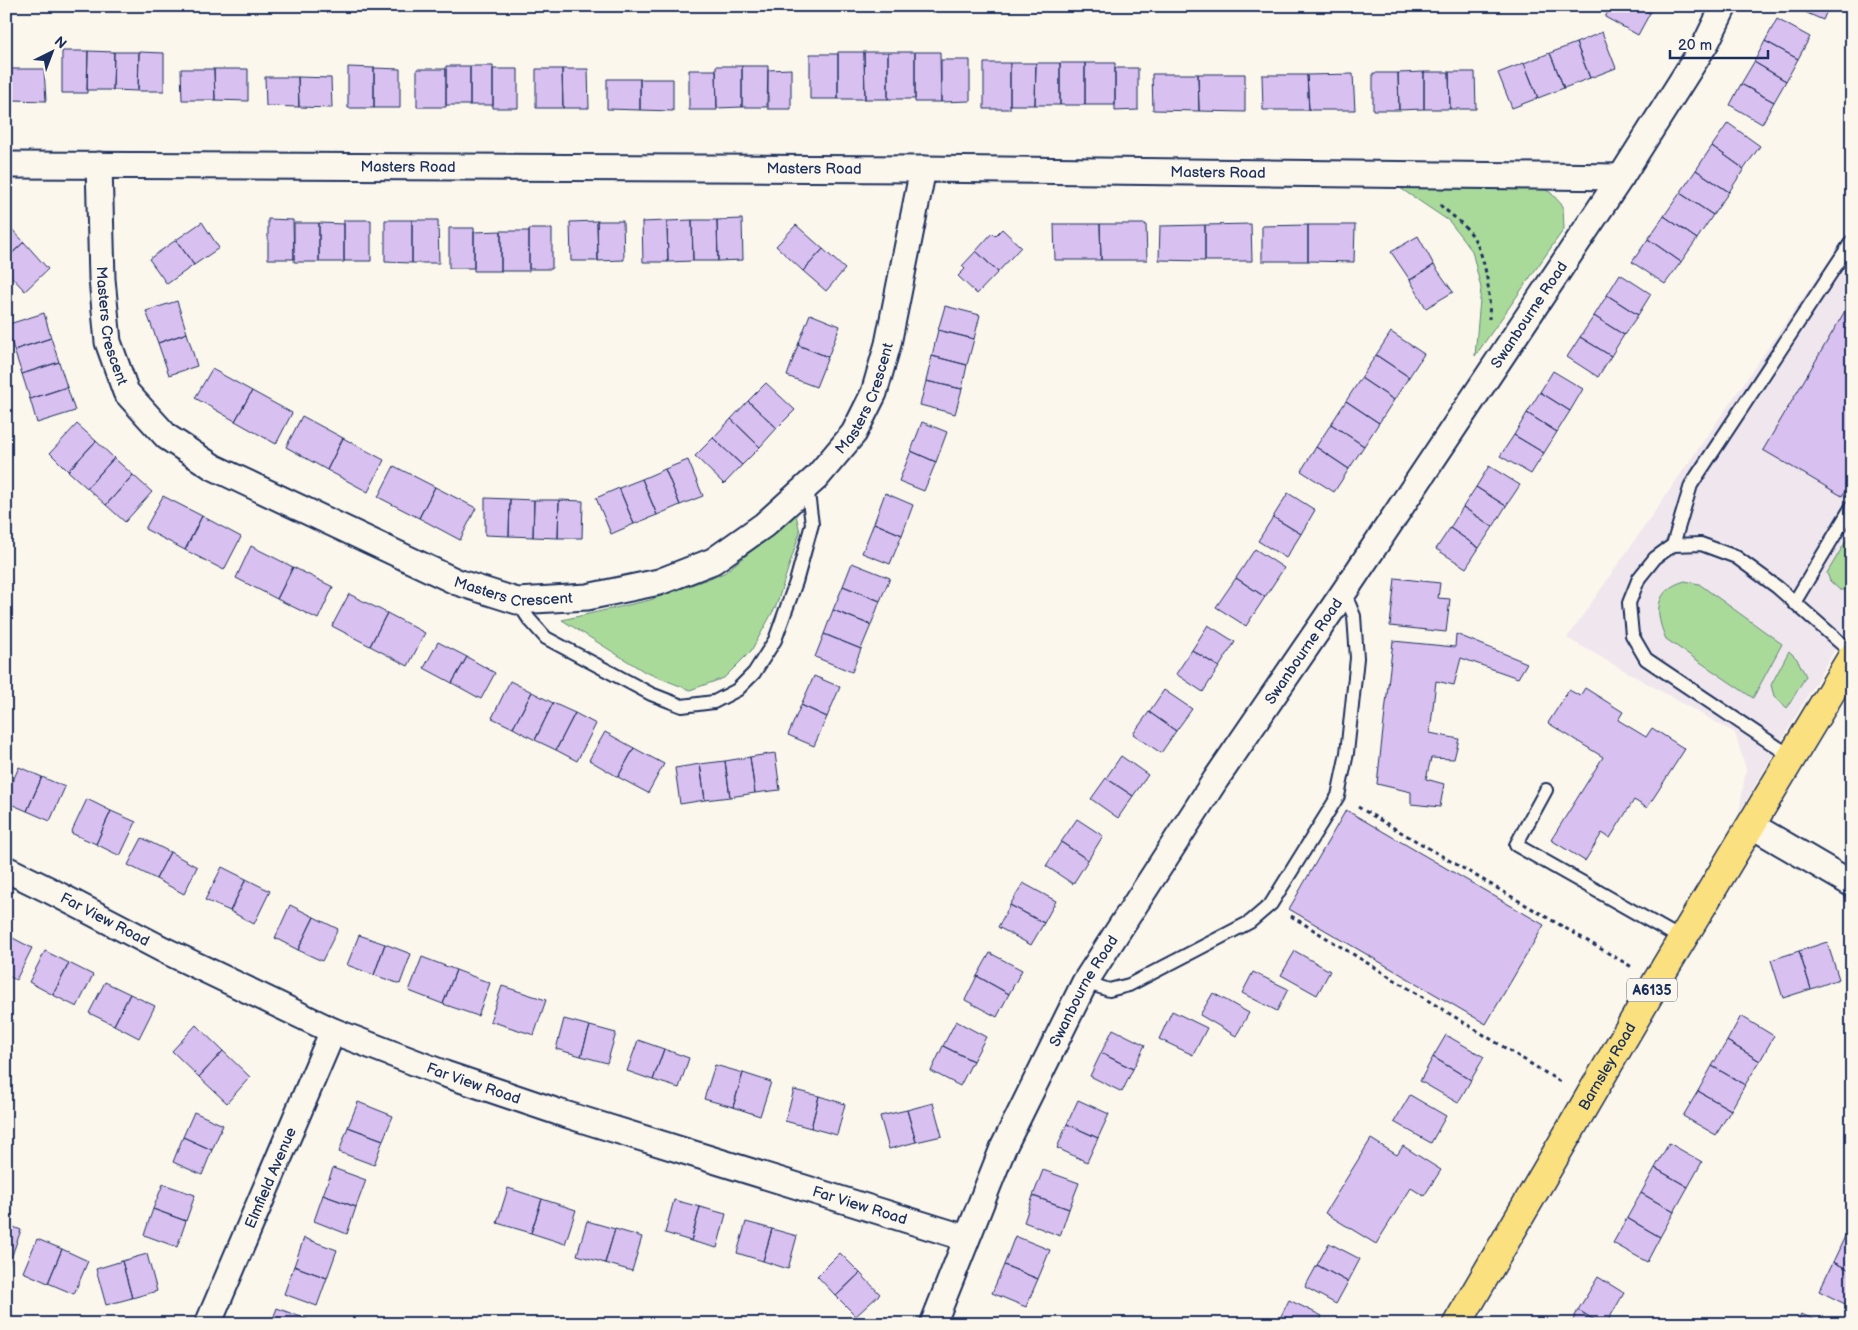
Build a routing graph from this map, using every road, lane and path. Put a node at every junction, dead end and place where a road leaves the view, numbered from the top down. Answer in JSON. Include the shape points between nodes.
{"nodes":[{"id":1,"x":1724,"y":6,"type":"edge"},
{"id":2,"x":99,"y":164,"type":"junction"},
{"id":3,"x":6,"y":165,"type":"edge"},
{"id":4,"x":923,"y":169,"type":"junction"},
{"id":5,"x":1621,"y":177,"type":"junction"},
{"id":6,"x":1439,"y":204,"type":"dead end"},
{"id":7,"x":1852,"y":240,"type":"edge"},
{"id":8,"x":1489,"y":328,"type":"dead end"},
{"id":9,"x":807,"y":486,"type":"junction"},
{"id":10,"x":1852,"y":506,"type":"edge"},
{"id":11,"x":1673,"y":545,"type":"junction"},
{"id":12,"x":1344,"y":592,"type":"junction"},
{"id":13,"x":517,"y":601,"type":"junction"},
{"id":14,"x":1794,"y":603,"type":"junction"},
{"id":15,"x":1852,"y":653,"type":"edge"},
{"id":16,"x":1852,"y":657,"type":"edge"},
{"id":17,"x":1792,"y":757,"type":"junction"},
{"id":18,"x":1546,"y":790,"type":"dead end"},
{"id":19,"x":1338,"y":796,"type":"junction"},
{"id":20,"x":1751,"y":825,"type":"junction"},
{"id":21,"x":6,"y":869,"type":"edge"},
{"id":22,"x":1852,"y":884,"type":"edge"},
{"id":23,"x":1271,"y":904,"type":"junction"},
{"id":24,"x":1682,"y":939,"type":"junction"},
{"id":25,"x":1657,"y":981,"type":"junction"},
{"id":26,"x":1085,"y":982,"type":"junction"},
{"id":27,"x":333,"y":1031,"type":"junction"},
{"id":28,"x":1589,"y":1100,"type":"junction"},
{"id":29,"x":966,"y":1238,"type":"junction"},
{"id":30,"x":208,"y":1324,"type":"edge"},
{"id":31,"x":933,"y":1324,"type":"edge"},
{"id":32,"x":1457,"y":1324,"type":"edge"}],
"edges":[{"from":1,"to":5,"type":"street","name":"Swanbourne Road","via":[[1707,41]]},
{"from":2,"to":3,"type":"street","name":"Masters Road"},
{"from":2,"to":4,"type":"street","name":"Masters Road"},
{"from":2,"to":13,"type":"street","name":"Masters Crescent","via":[[102,279],[108,342],[126,392],[167,437],[213,467],[448,578]]},
{"from":4,"to":5,"type":"street","name":"Masters Road"},
{"from":4,"to":9,"type":"street","name":"Masters Crescent","via":[[888,344],[874,393],[854,433]]},
{"from":5,"to":12,"type":"street","name":"Swanbourne Road"},
{"from":6,"to":8,"type":"path","via":[[1472,234],[1485,267]]},
{"from":7,"to":11,"type":"lane","via":[[1691,486]]},
{"from":9,"to":13,"type":"street","name":"Masters Crescent","via":[[764,525],[713,561],[659,582],[587,597]]},
{"from":9,"to":13,"type":"lane","via":[[812,524],[775,640],[754,673],[737,690],[714,702],[682,706],[651,694],[546,638]]},
{"from":10,"to":14,"type":"lane"},
{"from":11,"to":14,"type":"lane","via":[[1701,544],[1736,557]]},
{"from":11,"to":17,"type":"lane","via":[[1655,558],[1639,578],[1629,603],[1632,635],[1646,659]]},
{"from":12,"to":19,"type":"lane","via":[[1354,616],[1357,658],[1347,753]]},
{"from":12,"to":26,"type":"street","name":"Swanbourne Road","via":[[1216,779]]},
{"from":14,"to":15,"type":"lane"},
{"from":16,"to":17,"type":"main road","name":"Barnsley Road","number":"A6135"},
{"from":17,"to":20,"type":"main road","name":"Barnsley Road","number":"A6135"},
{"from":18,"to":24,"type":"lane","via":[[1516,845]]},
{"from":19,"to":23,"type":"lane"},
{"from":19,"to":25,"type":"path"},
{"from":20,"to":22,"type":"street"},
{"from":20,"to":24,"type":"main road","name":"Barnsley Road","number":"A6135"},
{"from":21,"to":27,"type":"street","name":"Far View Road"},
{"from":23,"to":26,"type":"lane","via":[[1250,922],[1129,985],[1109,990]]},
{"from":23,"to":28,"type":"path"},
{"from":24,"to":25,"type":"main road","name":"Barnsley Road","number":"A6135"},
{"from":25,"to":28,"type":"main road","name":"Barnsley Road","number":"A6135"},
{"from":26,"to":29,"type":"street","name":"Swanbourne Road","via":[[1002,1148]]},
{"from":27,"to":29,"type":"street","name":"Far View Road","via":[[445,1074],[558,1112]]},
{"from":27,"to":30,"type":"street","name":"Elmfield Avenue"},
{"from":28,"to":32,"type":"main road","name":"Barnsley Road","number":"A6135"},
{"from":29,"to":31,"type":"street","name":"Swanbourne Road"}]}
